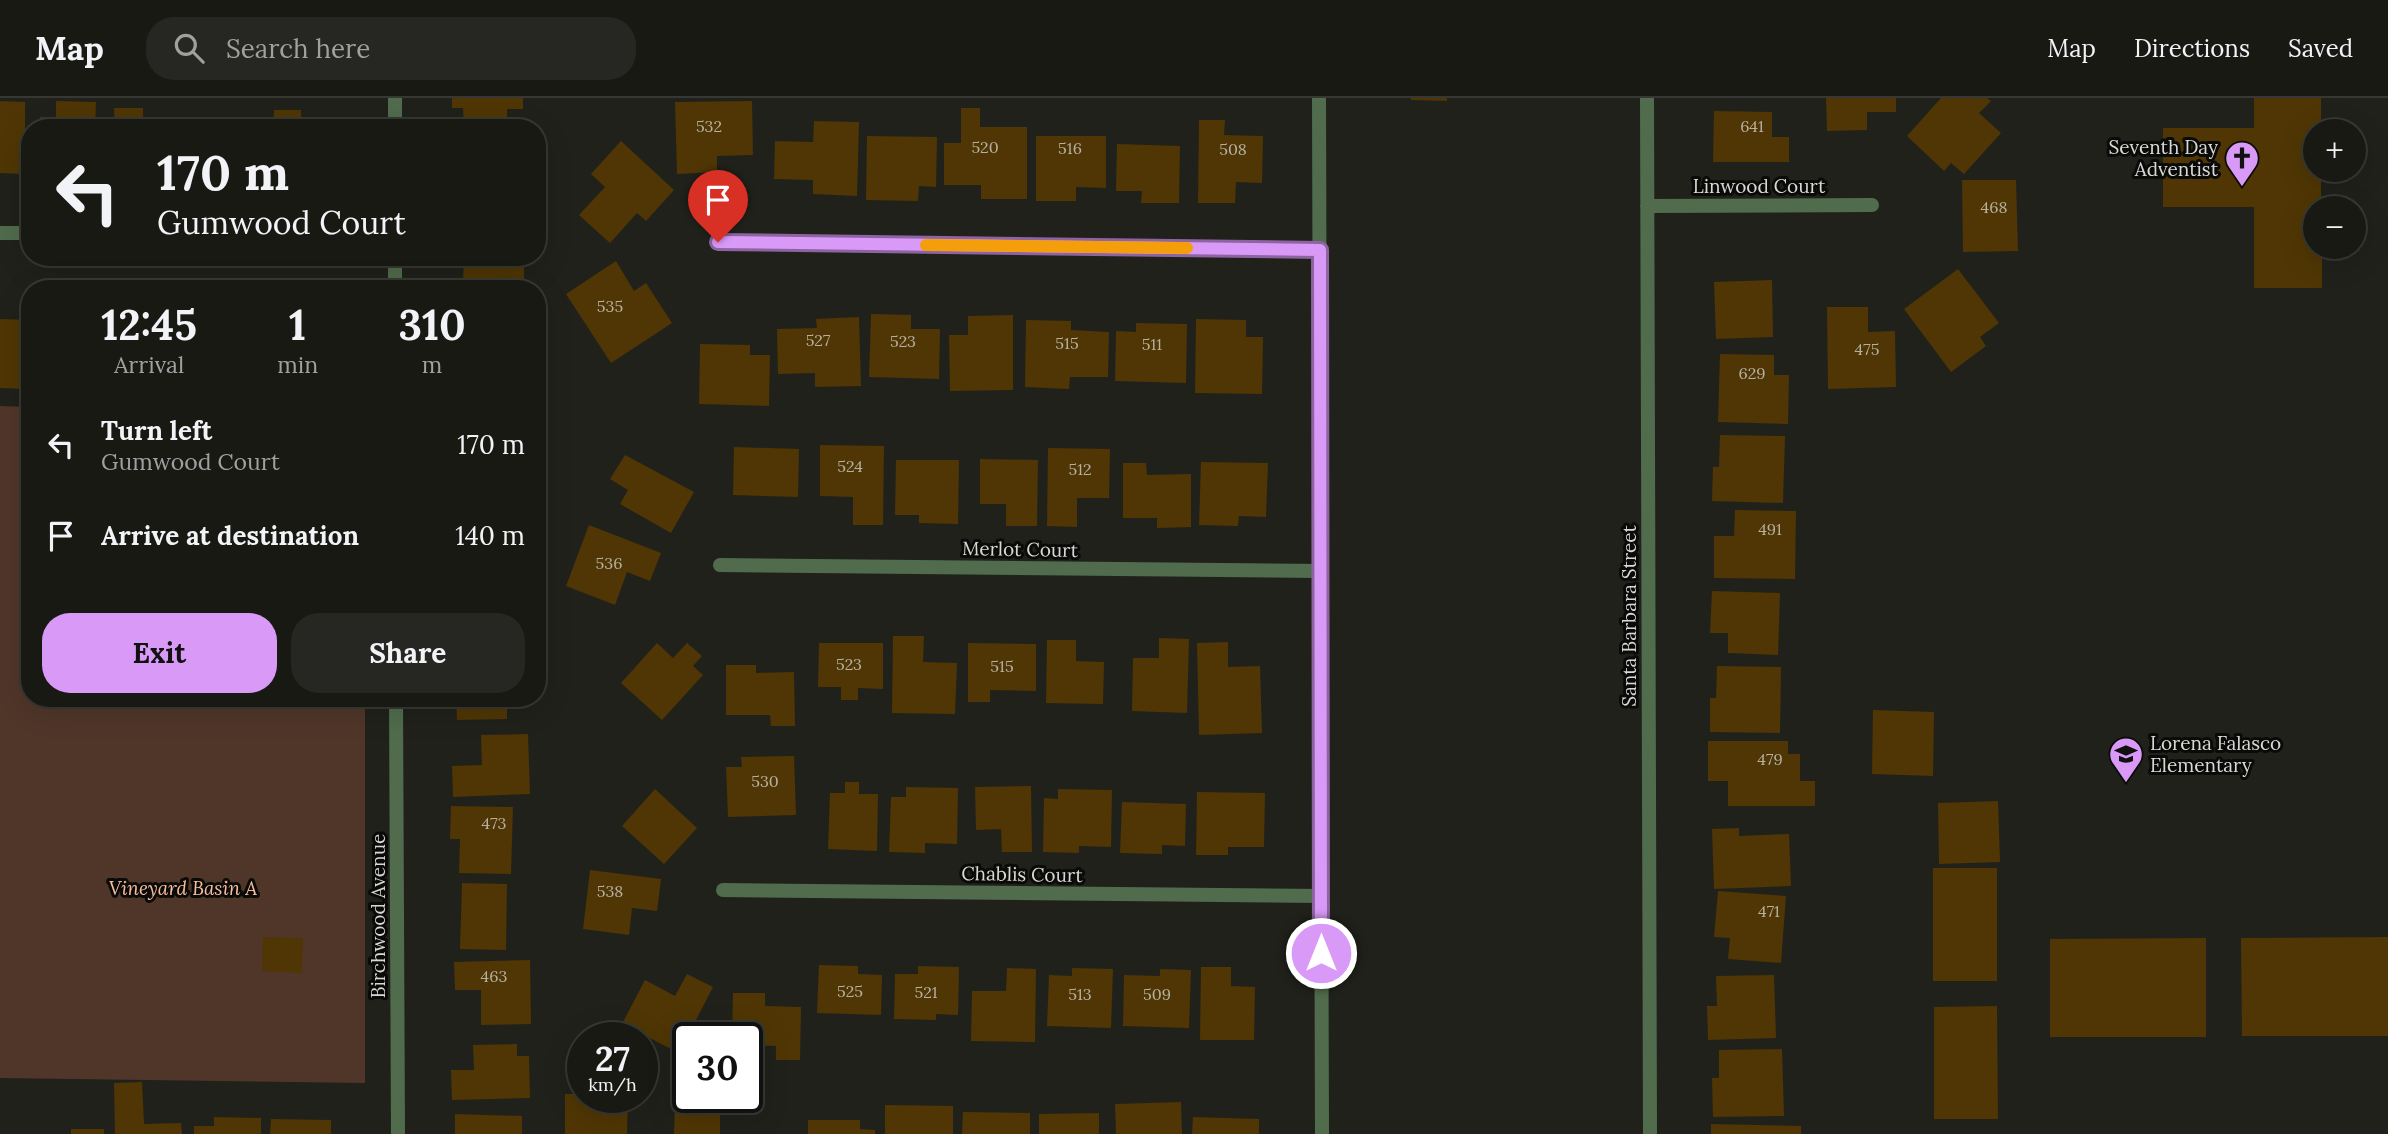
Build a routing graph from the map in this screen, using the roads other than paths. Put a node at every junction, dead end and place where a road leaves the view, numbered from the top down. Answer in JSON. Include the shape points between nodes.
{"nodes":[{"id":1,"x":395,"y":98,"type":"edge"},
{"id":2,"x":1319,"y":98,"type":"edge"},
{"id":3,"x":1647,"y":98,"type":"edge"},
{"id":4,"x":395,"y":119,"type":"edge"},
{"id":5,"x":1872,"y":205,"type":"dead end"},
{"id":6,"x":1647,"y":206,"type":"junction"},
{"id":7,"x":0,"y":233,"type":"edge"},
{"id":8,"x":21,"y":233,"type":"edge"},
{"id":9,"x":718,"y":242,"type":"dead end"},
{"id":10,"x":1320,"y":250,"type":"junction"},
{"id":11,"x":720,"y":565,"type":"dead end"},
{"id":12,"x":1320,"y":571,"type":"junction"},
{"id":13,"x":396,"y":707,"type":"edge"},
{"id":14,"x":723,"y":890,"type":"dead end"},
{"id":15,"x":1321,"y":897,"type":"junction"},
{"id":16,"x":398,"y":1134,"type":"edge"},
{"id":17,"x":1322,"y":1134,"type":"edge"},
{"id":18,"x":1650,"y":1134,"type":"edge"}],
"edges":[{"from":1,"to":4,"type":"street"},
{"from":2,"to":10,"type":"street"},
{"from":3,"to":6,"type":"street","name":"Santa Barbara Street"},
{"from":5,"to":6,"type":"street","name":"Linwood Court"},
{"from":6,"to":18,"type":"street","name":"Santa Barbara Street"},
{"from":7,"to":8,"type":"street"},
{"from":9,"to":10,"type":"street"},
{"from":10,"to":12,"type":"street"},
{"from":11,"to":12,"type":"street","name":"Merlot Court"},
{"from":12,"to":15,"type":"street"},
{"from":13,"to":16,"type":"street","name":"Birchwood Avenue"},
{"from":14,"to":15,"type":"street","name":"Chablis Court"},
{"from":15,"to":17,"type":"street"}]}
